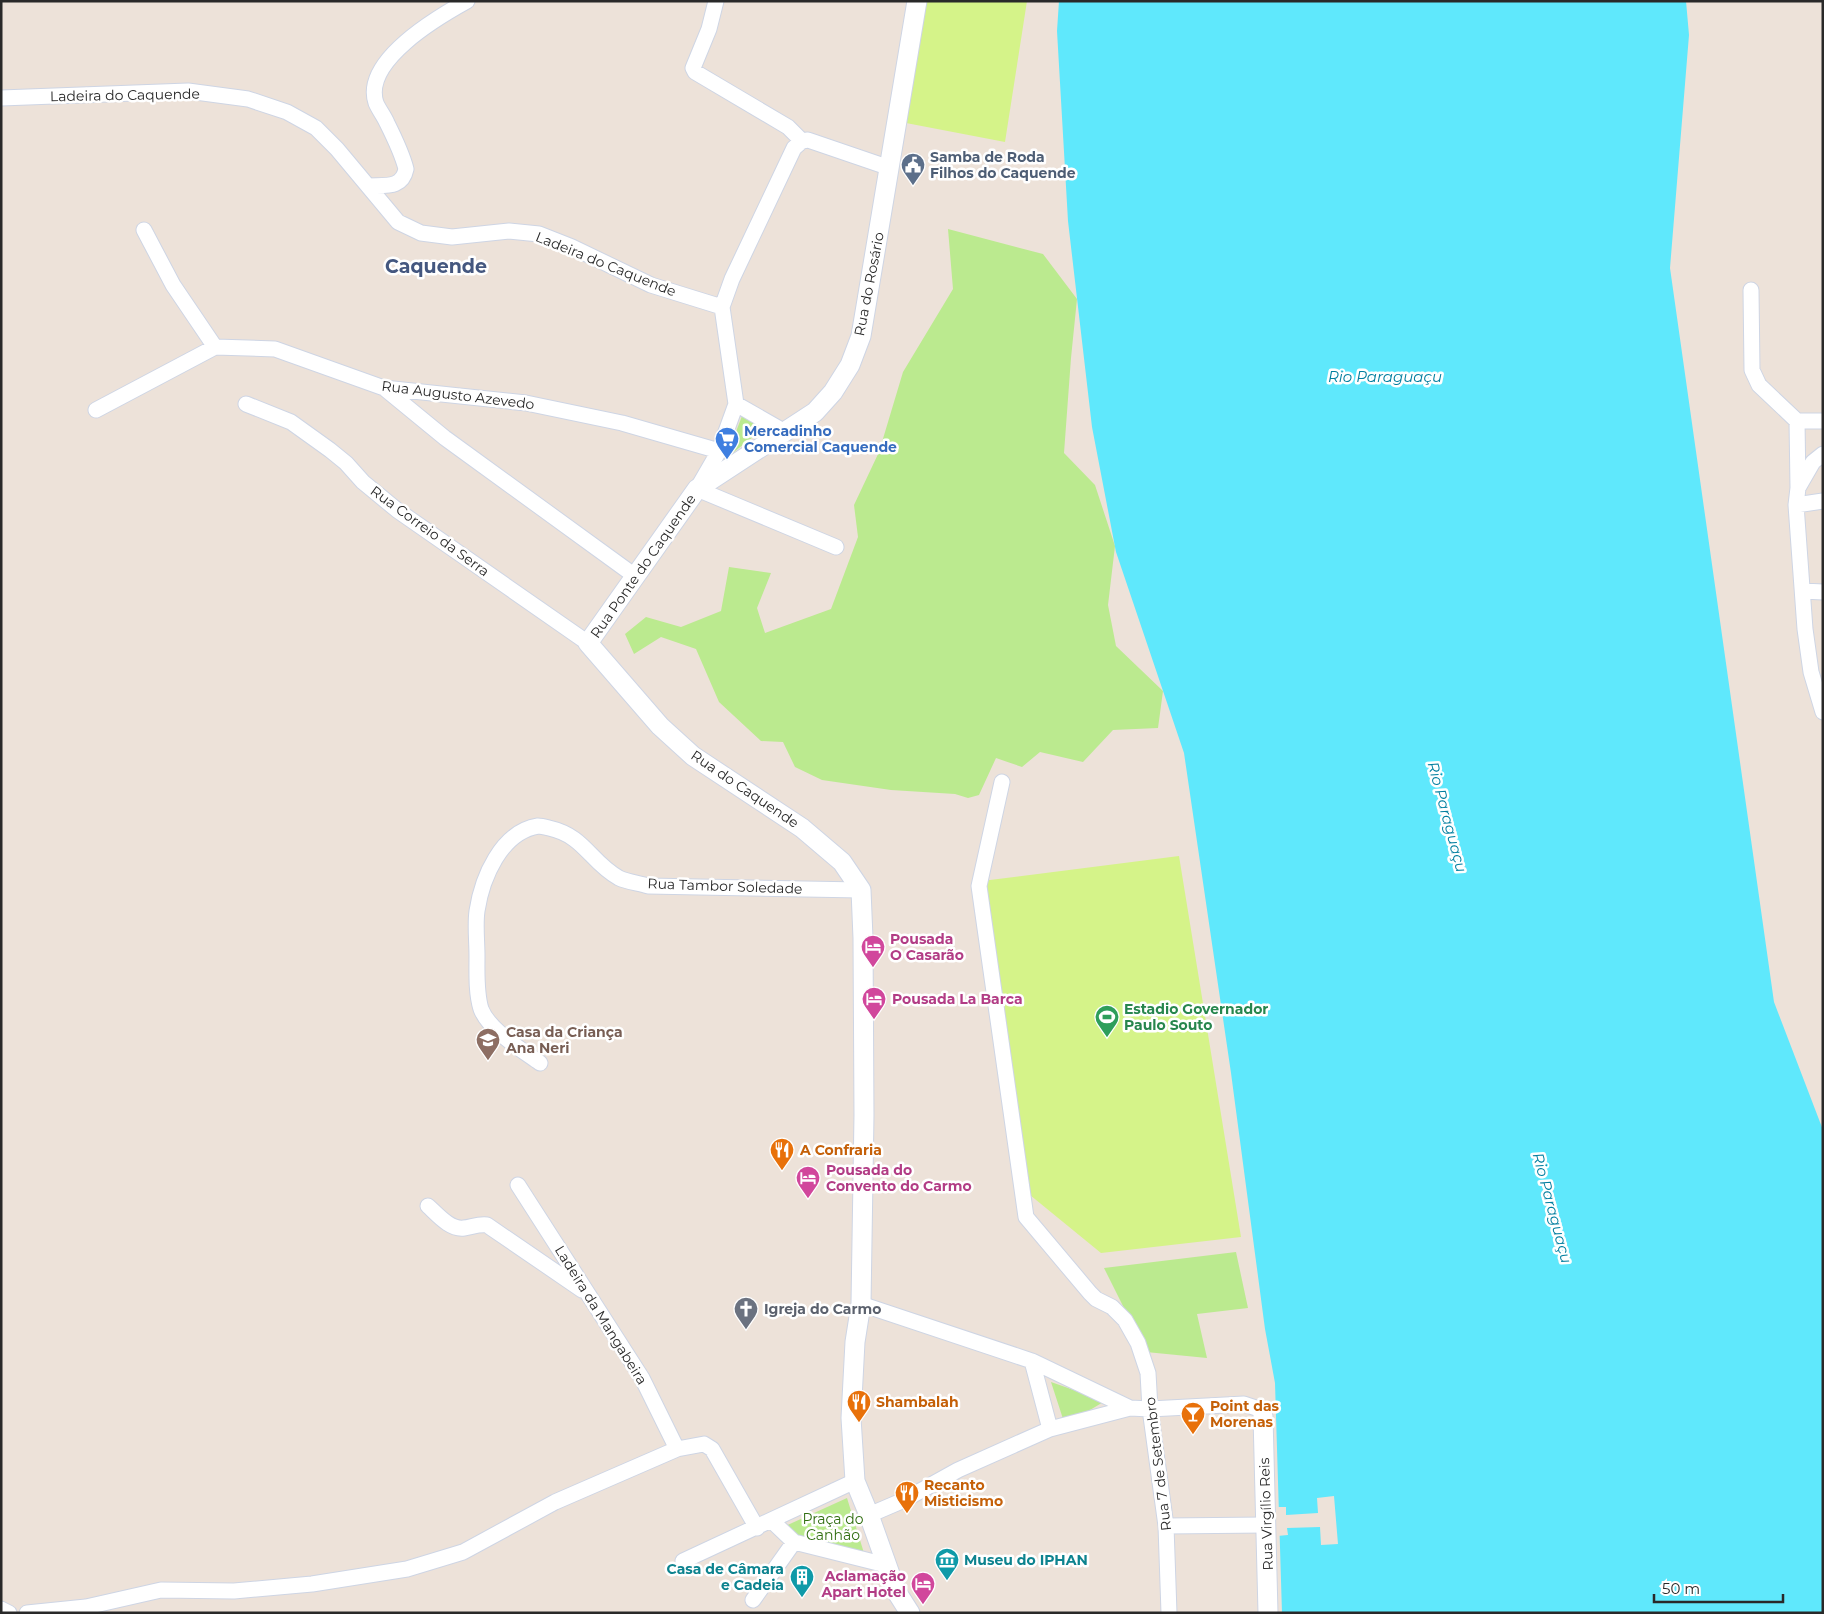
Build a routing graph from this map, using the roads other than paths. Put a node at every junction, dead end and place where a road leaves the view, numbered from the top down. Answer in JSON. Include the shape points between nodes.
{"nodes":[{"id":1,"x":467,"y":1,"type":"edge"},
{"id":2,"x":716,"y":1,"type":"edge"},
{"id":3,"x":917,"y":1,"type":"edge"},
{"id":4,"x":1,"y":98,"type":"edge"},
{"id":5,"x":805,"y":140,"type":"junction"},
{"id":6,"x":890,"y":168,"type":"junction"},
{"id":7,"x":368,"y":186,"type":"junction"},
{"id":8,"x":144,"y":230,"type":"dead end"},
{"id":9,"x":1751,"y":290,"type":"dead end"},
{"id":10,"x":722,"y":307,"type":"junction"},
{"id":11,"x":215,"y":347,"type":"junction"},
{"id":12,"x":384,"y":388,"type":"junction"},
{"id":13,"x":246,"y":404,"type":"dead end"},
{"id":14,"x":736,"y":404,"type":"junction"},
{"id":15,"x":96,"y":410,"type":"dead end"},
{"id":16,"x":1797,"y":421,"type":"junction"},
{"id":17,"x":1823,"y":421,"type":"edge"},
{"id":18,"x":785,"y":432,"type":"junction"},
{"id":19,"x":719,"y":451,"type":"junction"},
{"id":20,"x":1823,"y":454,"type":"edge"},
{"id":21,"x":697,"y":488,"type":"junction"},
{"id":22,"x":1798,"y":488,"type":"junction"},
{"id":23,"x":1823,"y":501,"type":"edge"},
{"id":24,"x":1796,"y":505,"type":"junction"},
{"id":25,"x":836,"y":547,"type":"dead end"},
{"id":26,"x":635,"y":576,"type":"junction"},
{"id":27,"x":1803,"y":591,"type":"junction"},
{"id":28,"x":1823,"y":592,"type":"edge"},
{"id":29,"x":588,"y":644,"type":"junction"},
{"id":30,"x":1823,"y":712,"type":"edge"},
{"id":31,"x":1002,"y":782,"type":"dead end"},
{"id":32,"x":861,"y":890,"type":"junction"},
{"id":33,"x":540,"y":1063,"type":"dead end"},
{"id":34,"x":518,"y":1185,"type":"dead end"},
{"id":35,"x":428,"y":1206,"type":"dead end"},
{"id":36,"x":589,"y":1296,"type":"junction"},
{"id":37,"x":861,"y":1304,"type":"junction"},
{"id":38,"x":1032,"y":1361,"type":"junction"},
{"id":39,"x":1130,"y":1408,"type":"junction"},
{"id":40,"x":1150,"y":1409,"type":"junction"},
{"id":41,"x":1264,"y":1416,"type":"joint"},
{"id":42,"x":1050,"y":1429,"type":"junction"},
{"id":43,"x":677,"y":1449,"type":"junction"},
{"id":44,"x":855,"y":1481,"type":"junction"},
{"id":45,"x":869,"y":1515,"type":"junction"},
{"id":46,"x":772,"y":1521,"type":"junction"},
{"id":47,"x":1265,"y":1525,"type":"junction"},
{"id":48,"x":1166,"y":1526,"type":"junction"},
{"id":49,"x":757,"y":1528,"type":"junction"},
{"id":50,"x":794,"y":1542,"type":"junction"},
{"id":51,"x":684,"y":1561,"type":"dead end"},
{"id":52,"x":886,"y":1565,"type":"junction"},
{"id":53,"x":753,"y":1600,"type":"dead end"},
{"id":54,"x":1,"y":1609,"type":"edge"},
{"id":55,"x":9,"y":1613,"type":"edge"},
{"id":56,"x":27,"y":1613,"type":"edge"},
{"id":57,"x":910,"y":1613,"type":"edge"},
{"id":58,"x":1169,"y":1613,"type":"edge"},
{"id":59,"x":1268,"y":1613,"type":"edge"}],
"edges":[{"from":1,"to":7,"type":"street","via":[[438,17],[407,41],[382,68],[374,91],[376,102],[406,169],[396,184]]},
{"from":2,"to":5,"type":"street","via":[[693,68],[695,72]]},
{"from":3,"to":6,"type":"street","name":"Rua do Rosário"},
{"from":4,"to":7,"type":"street","name":"Ladeira do Caquende","via":[[188,91],[248,98],[287,112],[316,128]]},
{"from":5,"to":6,"type":"street"},
{"from":5,"to":10,"type":"street","via":[[794,148]]},
{"from":6,"to":18,"type":"street","name":"Rua do Rosário","via":[[861,336],[850,364],[833,392],[815,412]]},
{"from":7,"to":10,"type":"street","name":"Ladeira do Caquende","via":[[398,222],[421,233],[452,237],[509,231],[539,234],[652,284]]},
{"from":8,"to":11,"type":"street","via":[[174,285]]},
{"from":9,"to":16,"type":"street","via":[[1752,370],[1760,385]]},
{"from":10,"to":14,"type":"street"},
{"from":11,"to":12,"type":"street","name":"Rua Augusto Azevedo","via":[[275,349]]},
{"from":11,"to":15,"type":"street"},
{"from":12,"to":19,"type":"street","name":"Rua Augusto Azevedo","via":[[526,403],[622,422]]},
{"from":12,"to":26,"type":"street","via":[[445,438]]},
{"from":13,"to":29,"type":"street","name":"Rua Correio da Serra","via":[[291,422],[307,433],[346,463],[397,510]]},
{"from":14,"to":18,"type":"street"},
{"from":14,"to":19,"type":"street"},
{"from":16,"to":17,"type":"street"},
{"from":16,"to":22,"type":"street"},
{"from":18,"to":21,"type":"street","name":"Rua do Rosário"},
{"from":19,"to":21,"type":"street"},
{"from":20,"to":22,"type":"street","via":[[1813,462]]},
{"from":21,"to":25,"type":"street"},
{"from":21,"to":26,"type":"street","name":"Rua Ponte do Caquende"},
{"from":22,"to":24,"type":"street"},
{"from":23,"to":24,"type":"street"},
{"from":24,"to":27,"type":"street"},
{"from":26,"to":29,"type":"street","name":"Rua Ponte do Caquende"},
{"from":27,"to":28,"type":"street"},
{"from":27,"to":30,"type":"street","via":[[1810,672]]},
{"from":29,"to":32,"type":"street","name":"Rua do Caquende","via":[[660,726],[693,756],[802,828],[842,862]]},
{"from":31,"to":40,"type":"street","name":"Rua 7 de Setembro","via":[[978,886],[1026,1217],[1090,1293],[1125,1320],[1138,1343],[1148,1372]]},
{"from":32,"to":33,"type":"street","name":"Rua Tambor Soledade","via":[[648,886],[620,878],[603,867],[578,841],[561,831],[539,826],[520,832],[504,846],[481,891],[477,912],[477,980],[482,1010],[498,1032]]},
{"from":32,"to":37,"type":"street","via":[[864,1105]]},
{"from":34,"to":36,"type":"street","name":"Ladeira da Mangabeira"},
{"from":35,"to":36,"type":"street","via":[[460,1229],[487,1225]]},
{"from":36,"to":43,"type":"street","name":"Ladeira da Mangabeira","via":[[642,1378]]},
{"from":37,"to":38,"type":"street"},
{"from":37,"to":44,"type":"street","via":[[855,1342],[851,1418]]},
{"from":38,"to":39,"type":"street"},
{"from":38,"to":42,"type":"street"},
{"from":39,"to":40,"type":"street"},
{"from":39,"to":42,"type":"street"},
{"from":40,"to":41,"type":"street","via":[[1244,1404],[1259,1409]]},
{"from":40,"to":48,"type":"street","name":"Rua 7 de Setembro"},
{"from":41,"to":47,"type":"street","name":"Rua Virgílio Reis"},
{"from":42,"to":45,"type":"street"},
{"from":43,"to":49,"type":"street","via":[[704,1444],[712,1449]]},
{"from":43,"to":56,"type":"street","via":[[555,1502],[463,1552],[407,1568],[293,1586],[234,1591],[161,1590],[86,1607]]},
{"from":44,"to":45,"type":"street"},
{"from":44,"to":46,"type":"street"},
{"from":45,"to":52,"type":"street"},
{"from":46,"to":49,"type":"street"},
{"from":46,"to":50,"type":"street"},
{"from":47,"to":48,"type":"street"},
{"from":47,"to":59,"type":"street","name":"Rua Virgílio Reis"},
{"from":48,"to":58,"type":"street","name":"Rua 7 de Setembro"},
{"from":49,"to":51,"type":"street"},
{"from":50,"to":52,"type":"street"},
{"from":50,"to":53,"type":"street"},
{"from":52,"to":57,"type":"street","via":[[896,1591]]},
{"from":54,"to":55,"type":"street"}]}
